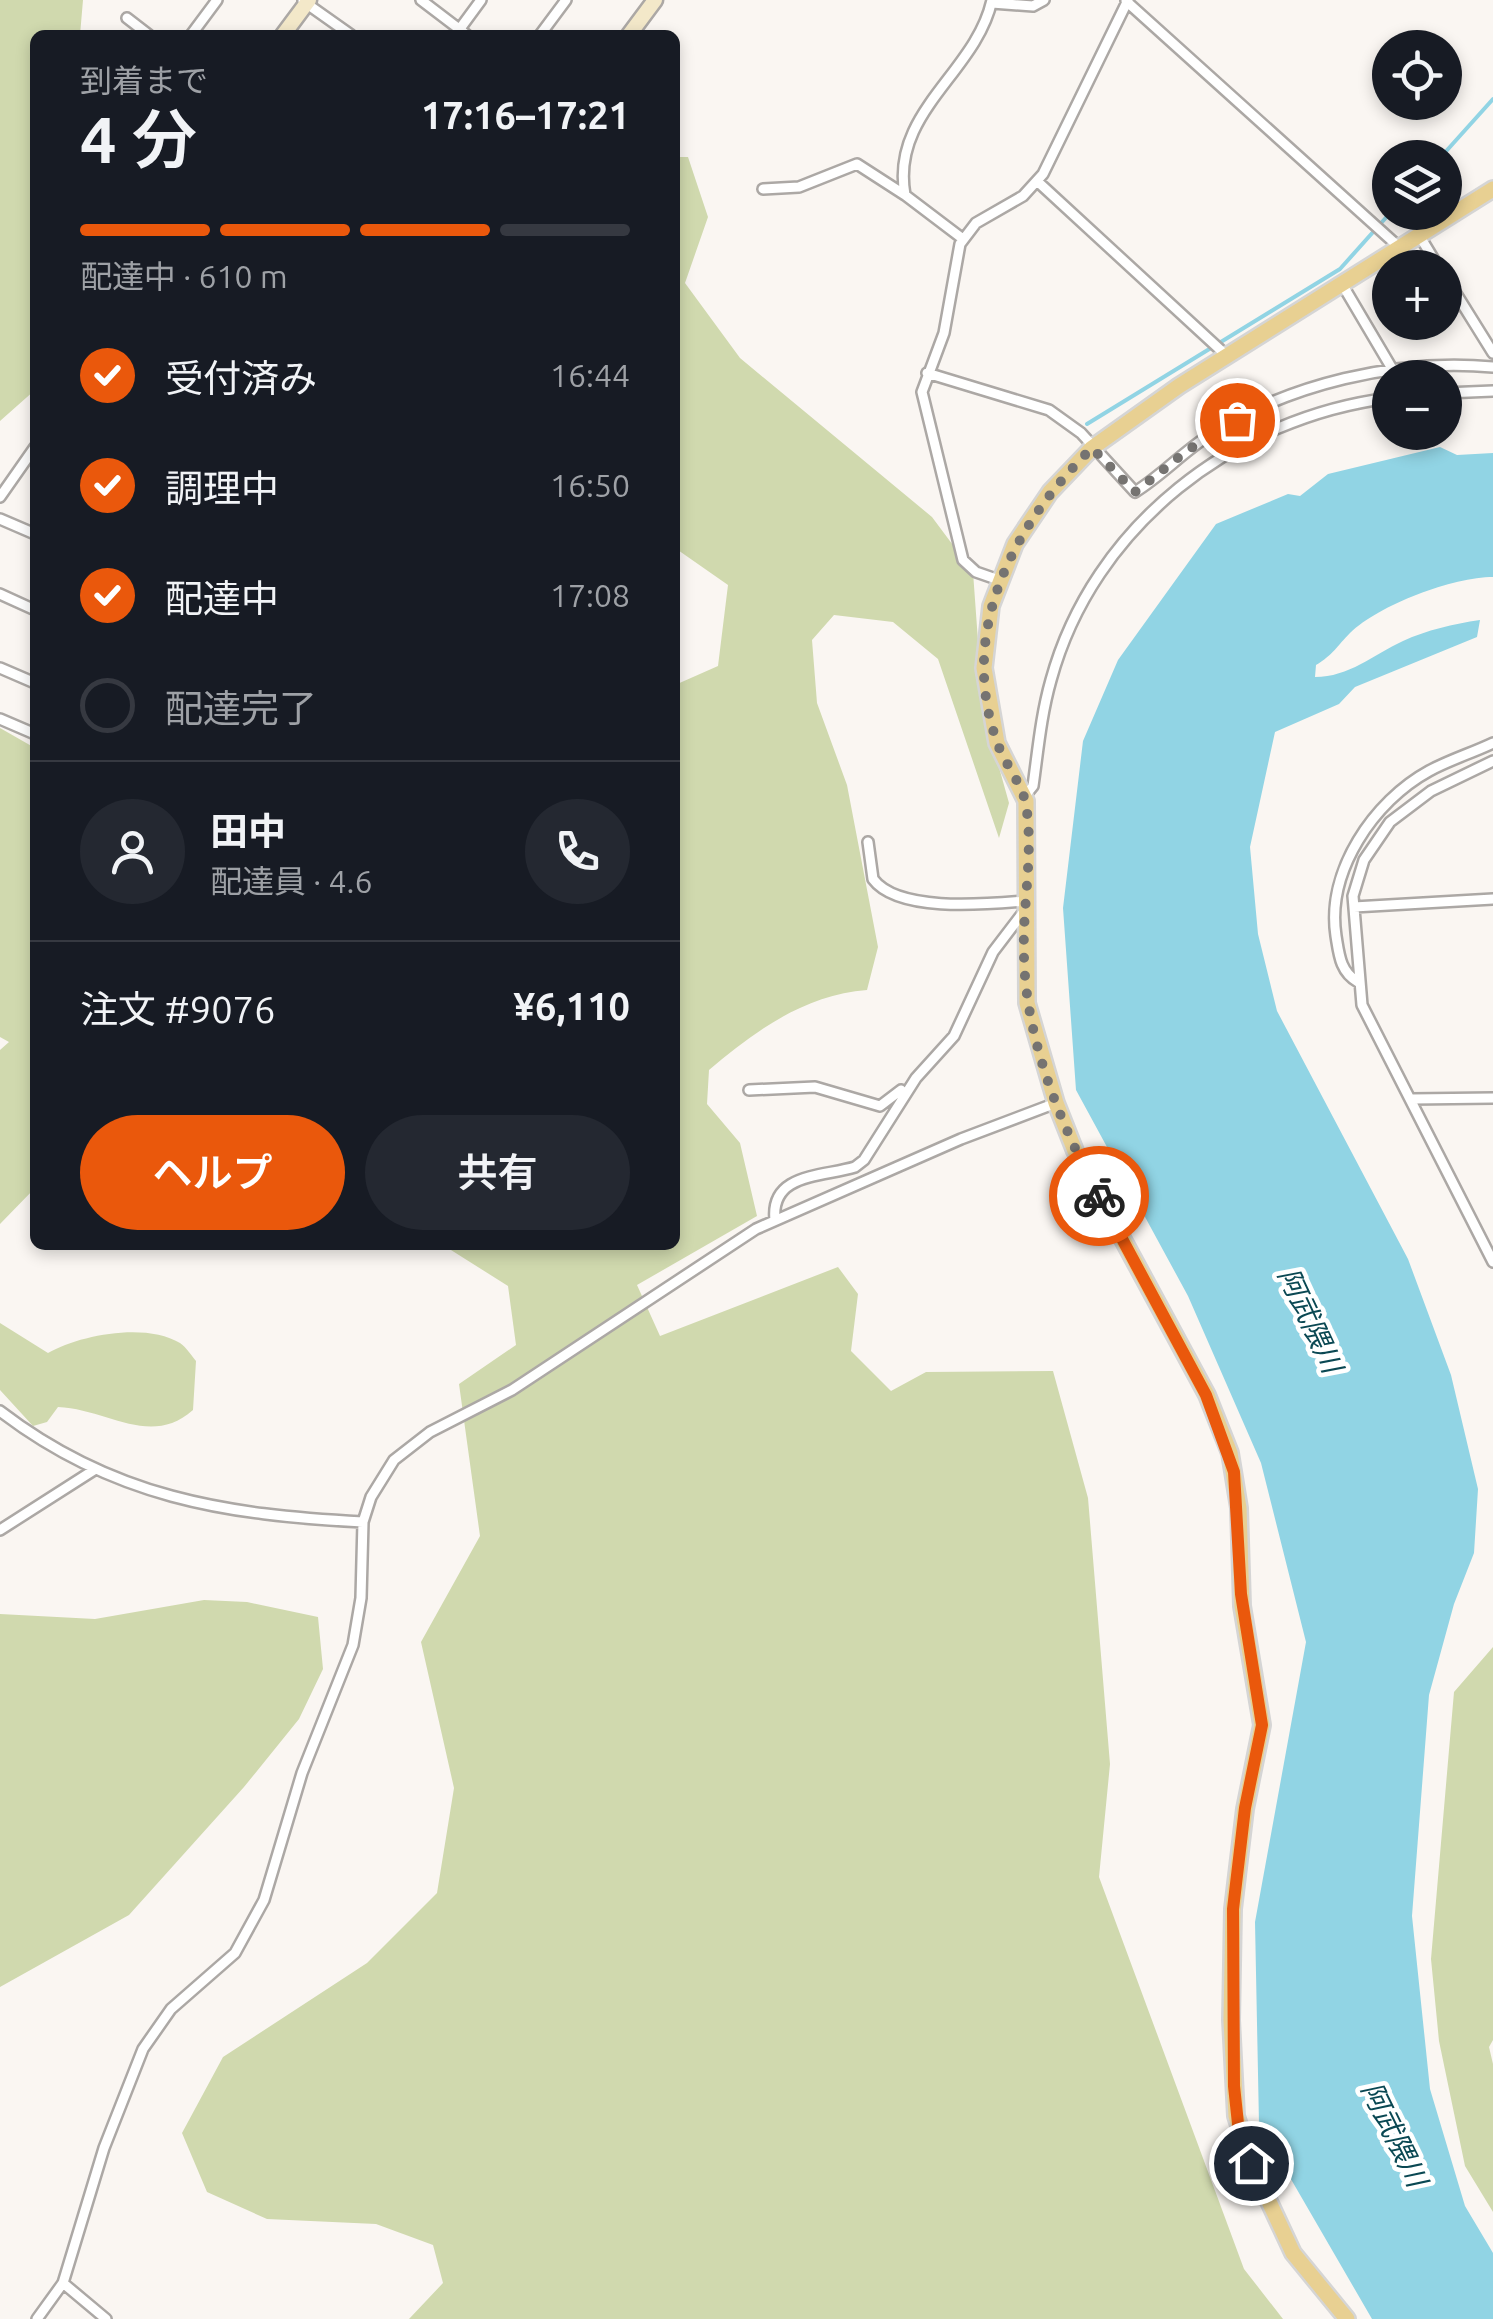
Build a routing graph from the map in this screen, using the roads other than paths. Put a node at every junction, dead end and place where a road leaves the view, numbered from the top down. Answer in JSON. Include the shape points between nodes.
{"nodes":[{"id":1,"x":217,"y":0,"type":"edge"},
{"id":2,"x":421,"y":0,"type":"edge"},
{"id":3,"x":481,"y":0,"type":"edge"},
{"id":4,"x":566,"y":0,"type":"edge"},
{"id":5,"x":655,"y":0,"type":"edge"},
{"id":6,"x":1044,"y":0,"type":"edge"},
{"id":7,"x":306,"y":1,"type":"edge"},
{"id":8,"x":992,"y":1,"type":"edge"},
{"id":9,"x":1126,"y":1,"type":"edge"},
{"id":10,"x":128,"y":18,"type":"dead end"},
{"id":11,"x":142,"y":30,"type":"edge"},
{"id":12,"x":194,"y":30,"type":"edge"},
{"id":13,"x":287,"y":30,"type":"edge"},
{"id":14,"x":344,"y":30,"type":"edge"},
{"id":15,"x":460,"y":30,"type":"edge"},
{"id":16,"x":464,"y":30,"type":"edge"},
{"id":17,"x":544,"y":30,"type":"edge"},
{"id":18,"x":633,"y":30,"type":"edge"},
{"id":19,"x":1037,"y":181,"type":"junction"},
{"id":20,"x":762,"y":189,"type":"dead end"},
{"id":21,"x":1493,"y":190,"type":"edge"},
{"id":22,"x":905,"y":195,"type":"junction"},
{"id":23,"x":1419,"y":235,"type":"junction"},
{"id":24,"x":963,"y":239,"type":"junction"},
{"id":25,"x":1399,"y":247,"type":"junction"},
{"id":26,"x":1428,"y":250,"type":"edge"},
{"id":27,"x":1342,"y":284,"type":"junction"},
{"id":28,"x":1462,"y":303,"type":"edge"},
{"id":29,"x":1221,"y":350,"type":"junction"},
{"id":30,"x":1493,"y":352,"type":"edge"},
{"id":31,"x":1387,"y":360,"type":"edge"},
{"id":32,"x":1493,"y":367,"type":"edge"},
{"id":33,"x":1462,"y":369,"type":"edge"},
{"id":34,"x":927,"y":373,"type":"junction"},
{"id":35,"x":1372,"y":377,"type":"edge"},
{"id":36,"x":1493,"y":391,"type":"edge"},
{"id":37,"x":1462,"y":392,"type":"edge"},
{"id":38,"x":1372,"y":402,"type":"edge"},
{"id":39,"x":1092,"y":448,"type":"junction"},
{"id":40,"x":30,"y":461,"type":"edge"},
{"id":41,"x":0,"y":497,"type":"edge"},
{"id":42,"x":0,"y":519,"type":"edge"},
{"id":43,"x":30,"y":532,"type":"edge"},
{"id":44,"x":999,"y":580,"type":"junction"},
{"id":45,"x":0,"y":594,"type":"edge"},
{"id":46,"x":30,"y":608,"type":"edge"},
{"id":47,"x":0,"y":668,"type":"edge"},
{"id":48,"x":30,"y":681,"type":"edge"},
{"id":49,"x":0,"y":719,"type":"edge"},
{"id":50,"x":30,"y":732,"type":"edge"},
{"id":51,"x":1493,"y":744,"type":"edge"},
{"id":52,"x":1493,"y":761,"type":"edge"},
{"id":53,"x":1024,"y":797,"type":"junction"},
{"id":54,"x":868,"y":842,"type":"dead end"},
{"id":55,"x":1493,"y":899,"type":"edge"},
{"id":56,"x":1025,"y":905,"type":"junction"},
{"id":57,"x":1354,"y":907,"type":"junction"},
{"id":58,"x":1358,"y":982,"type":"junction"},
{"id":59,"x":912,"y":1084,"type":"junction"},
{"id":60,"x":750,"y":1090,"type":"dead end"},
{"id":61,"x":1493,"y":1098,"type":"edge"},
{"id":62,"x":1412,"y":1099,"type":"junction"},
{"id":63,"x":1056,"y":1103,"type":"junction"},
{"id":64,"x":775,"y":1220,"type":"junction"},
{"id":65,"x":1493,"y":1262,"type":"edge"},
{"id":66,"x":0,"y":1410,"type":"edge"},
{"id":67,"x":94,"y":1470,"type":"junction"},
{"id":68,"x":363,"y":1522,"type":"junction"},
{"id":69,"x":0,"y":1530,"type":"edge"},
{"id":70,"x":62,"y":2283,"type":"junction"},
{"id":71,"x":37,"y":2319,"type":"edge"},
{"id":72,"x":106,"y":2319,"type":"edge"},
{"id":73,"x":1347,"y":2319,"type":"edge"}],
"edges":[{"from":1,"to":12,"type":"street"},
{"from":2,"to":15,"type":"street"},
{"from":3,"to":16,"type":"street"},
{"from":4,"to":17,"type":"street"},
{"from":5,"to":18,"type":"street"},
{"from":6,"to":8,"type":"street","via":[[1034,6]]},
{"from":7,"to":13,"type":"street"},
{"from":7,"to":14,"type":"street"},
{"from":8,"to":22,"type":"street","via":[[984,26],[920,117],[900,166]]},
{"from":9,"to":19,"type":"street"},
{"from":9,"to":25,"type":"street"},
{"from":10,"to":11,"type":"street"},
{"from":19,"to":24,"type":"street","via":[[976,222]]},
{"from":19,"to":29,"type":"street"},
{"from":20,"to":22,"type":"street","via":[[799,187],[857,164]]},
{"from":21,"to":23,"type":"main road"},
{"from":22,"to":24,"type":"street"},
{"from":23,"to":25,"type":"main road"},
{"from":23,"to":26,"type":"street"},
{"from":24,"to":34,"type":"street","via":[[944,334]]},
{"from":25,"to":27,"type":"main road"},
{"from":27,"to":29,"type":"main road"},
{"from":27,"to":31,"type":"street"},
{"from":28,"to":30,"type":"street"},
{"from":29,"to":39,"type":"main road"},
{"from":32,"to":33,"type":"street"},
{"from":34,"to":39,"type":"street","via":[[1035,403],[1070,423]]},
{"from":34,"to":44,"type":"street","via":[[925,416],[963,560]]},
{"from":35,"to":39,"type":"street","via":[[1262,406],[1212,433],[1135,492]]},
{"from":36,"to":37,"type":"street"},
{"from":38,"to":53,"type":"street","via":[[1320,412],[1248,440],[1197,473],[1124,542],[1084,602],[1051,678],[1032,786]]},
{"from":39,"to":44,"type":"main road","via":[[1050,492]]},
{"from":40,"to":41,"type":"street"},
{"from":42,"to":43,"type":"street"},
{"from":44,"to":53,"type":"main road","via":[[984,668],[997,742]]},
{"from":45,"to":46,"type":"street"},
{"from":47,"to":48,"type":"street"},
{"from":49,"to":50,"type":"street"},
{"from":51,"to":58,"type":"street","via":[[1402,790],[1357,842],[1335,899],[1334,924],[1342,966]]},
{"from":52,"to":57,"type":"street","via":[[1431,790],[1390,822],[1364,860],[1353,887]]},
{"from":53,"to":56,"type":"main road"},
{"from":54,"to":56,"type":"street","via":[[874,879],[890,893],[960,906]]},
{"from":55,"to":57,"type":"street"},
{"from":56,"to":59,"type":"street","via":[[999,941],[954,1036]]},
{"from":56,"to":63,"type":"main road","via":[[1027,1004]]},
{"from":57,"to":58,"type":"street"},
{"from":58,"to":62,"type":"street","via":[[1362,1005]]},
{"from":59,"to":60,"type":"street","via":[[880,1106],[815,1087]]},
{"from":59,"to":64,"type":"street","via":[[864,1160],[785,1186]]},
{"from":61,"to":62,"type":"street"},
{"from":62,"to":65,"type":"street"},
{"from":63,"to":64,"type":"street"},
{"from":63,"to":73,"type":"main road","via":[[1230,1454],[1241,1594],[1262,1725],[1233,1909],[1236,2116],[1294,2253]]},
{"from":64,"to":68,"type":"street","via":[[512,1390],[406,1448],[382,1476]]},
{"from":66,"to":67,"type":"street","via":[[46,1446]]},
{"from":67,"to":68,"type":"street","via":[[220,1508]]},
{"from":67,"to":69,"type":"street"},
{"from":68,"to":70,"type":"street","via":[[353,1644],[302,1774],[264,1900],[235,1953],[171,2009],[143,2049]]},
{"from":70,"to":71,"type":"street"},
{"from":70,"to":72,"type":"street"}]}
